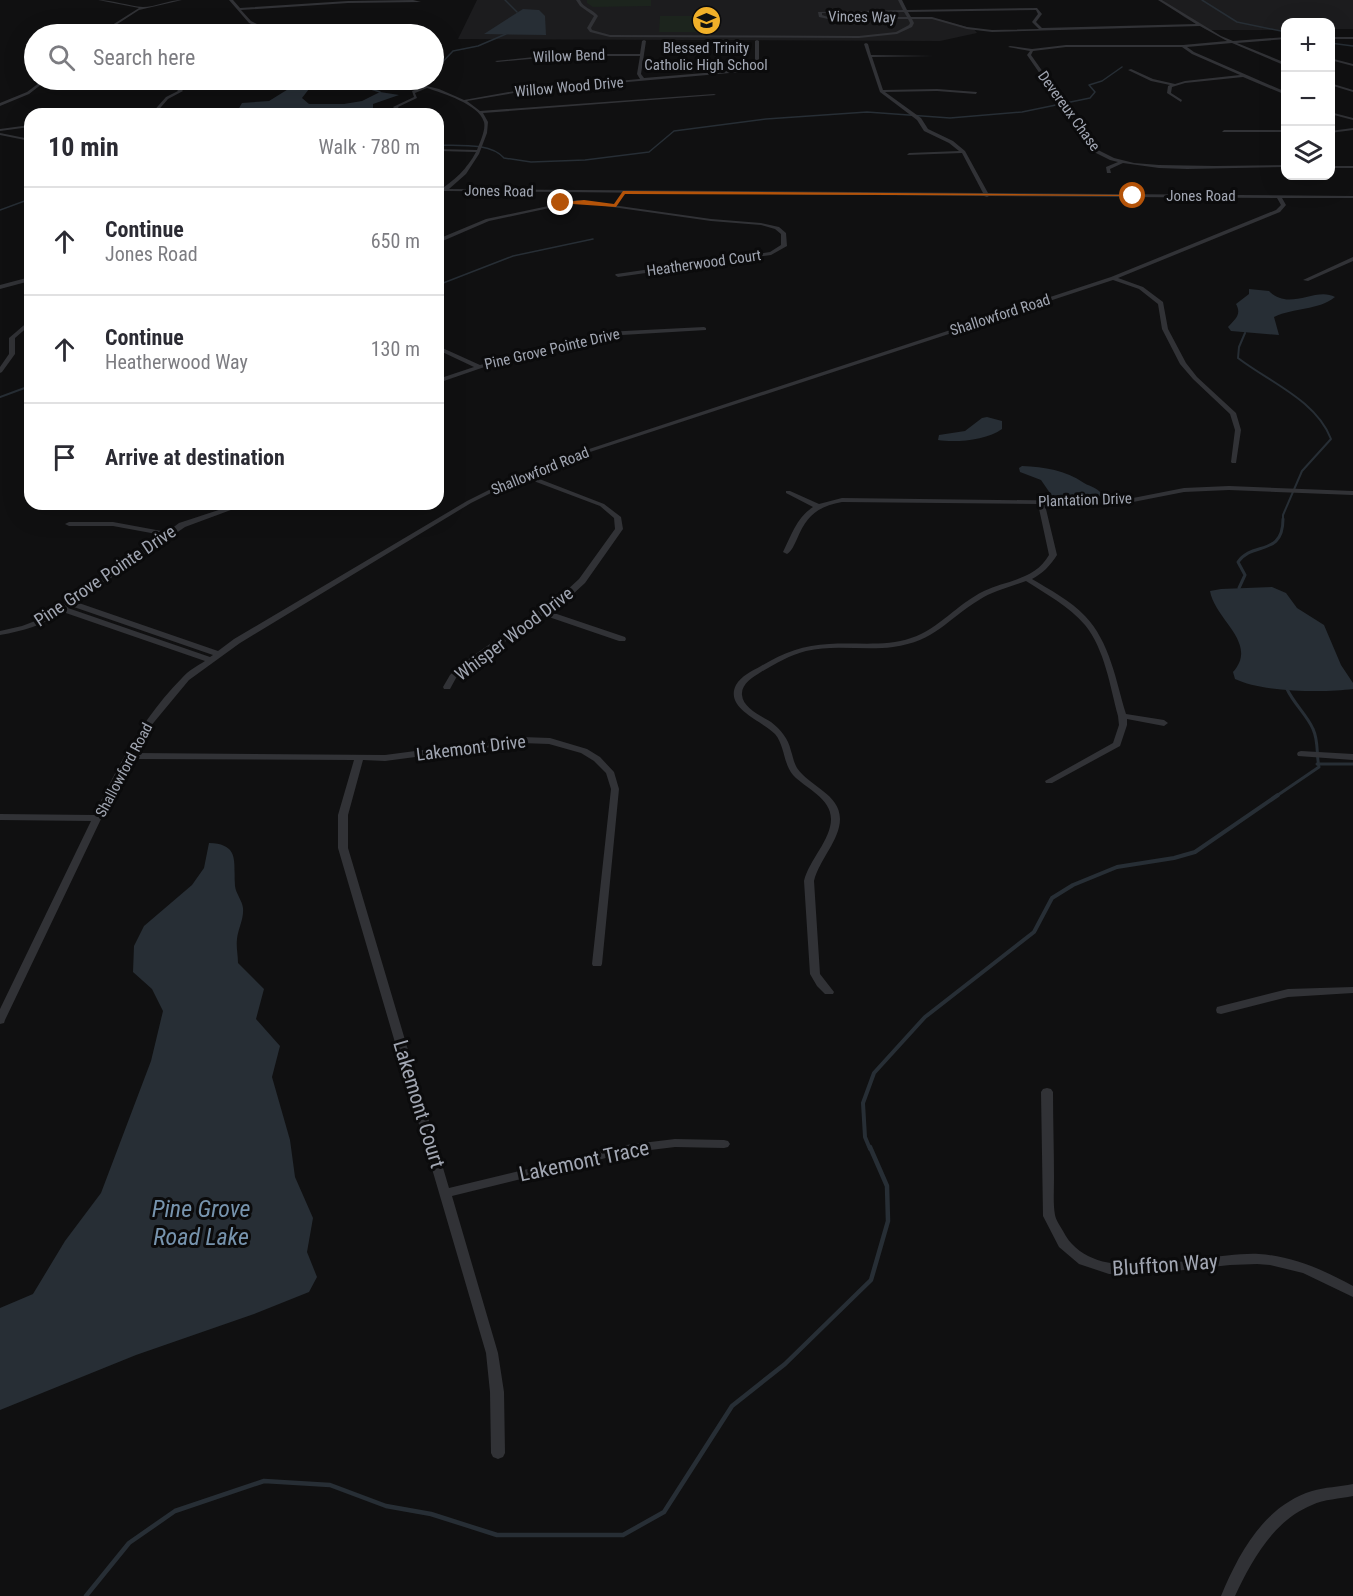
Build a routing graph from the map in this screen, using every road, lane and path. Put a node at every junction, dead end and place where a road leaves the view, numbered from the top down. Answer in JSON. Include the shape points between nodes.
{"nodes":[{"id":1,"x":100,"y":0,"type":"edge"},
{"id":2,"x":180,"y":0,"type":"edge"},
{"id":3,"x":231,"y":0,"type":"edge"},
{"id":4,"x":578,"y":0,"type":"edge"},
{"id":5,"x":900,"y":0,"type":"edge"},
{"id":6,"x":1160,"y":0,"type":"edge"},
{"id":7,"x":406,"y":2,"type":"dead end"},
{"id":8,"x":143,"y":7,"type":"junction"},
{"id":9,"x":238,"y":9,"type":"junction"},
{"id":10,"x":904,"y":10,"type":"junction"},
{"id":11,"x":908,"y":18,"type":"junction"},
{"id":12,"x":115,"y":24,"type":"edge"},
{"id":13,"x":253,"y":24,"type":"edge"},
{"id":14,"x":1197,"y":25,"type":"junction"},
{"id":15,"x":1041,"y":28,"type":"junction"},
{"id":16,"x":1281,"y":38,"type":"edge"},
{"id":17,"x":1335,"y":38,"type":"edge"},
{"id":18,"x":1353,"y":38,"type":"edge"},
{"id":19,"x":644,"y":40,"type":"dead end"},
{"id":20,"x":757,"y":41,"type":"dead end"},
{"id":21,"x":1233,"y":43,"type":"junction"},
{"id":22,"x":866,"y":44,"type":"dead end"},
{"id":23,"x":1183,"y":46,"type":"junction"},
{"id":24,"x":1010,"y":47,"type":"dead end"},
{"id":25,"x":1032,"y":50,"type":"junction"},
{"id":26,"x":642,"y":55,"type":"junction"},
{"id":27,"x":870,"y":56,"type":"junction"},
{"id":28,"x":932,"y":56,"type":"dead end"},
{"id":29,"x":1281,"y":57,"type":"edge"},
{"id":30,"x":1350,"y":57,"type":"dead end"},
{"id":31,"x":1268,"y":58,"type":"junction"},
{"id":32,"x":1335,"y":60,"type":"edge"},
{"id":33,"x":1338,"y":60,"type":"junction"},
{"id":34,"x":497,"y":61,"type":"dead end"},
{"id":35,"x":1281,"y":63,"type":"edge"},
{"id":36,"x":1353,"y":65,"type":"edge"},
{"id":37,"x":1130,"y":70,"type":"dead end"},
{"id":38,"x":1244,"y":76,"type":"junction"},
{"id":39,"x":643,"y":80,"type":"junction"},
{"id":40,"x":1173,"y":84,"type":"junction"},
{"id":41,"x":1335,"y":86,"type":"edge"},
{"id":42,"x":32,"y":90,"type":"edge"},
{"id":43,"x":180,"y":90,"type":"edge"},
{"id":44,"x":415,"y":90,"type":"edge"},
{"id":45,"x":434,"y":90,"type":"edge"},
{"id":46,"x":881,"y":91,"type":"junction"},
{"id":47,"x":1353,"y":91,"type":"edge"},
{"id":48,"x":1281,"y":92,"type":"edge"},
{"id":49,"x":976,"y":93,"type":"dead end"},
{"id":50,"x":714,"y":95,"type":"dead end"},
{"id":51,"x":463,"y":101,"type":"junction"},
{"id":52,"x":1181,"y":101,"type":"dead end"},
{"id":53,"x":0,"y":105,"type":"edge"},
{"id":54,"x":158,"y":108,"type":"edge"},
{"id":55,"x":396,"y":108,"type":"edge"},
{"id":56,"x":480,"y":112,"type":"junction"},
{"id":57,"x":1335,"y":114,"type":"edge"},
{"id":58,"x":1353,"y":118,"type":"edge"},
{"id":59,"x":24,"y":127,"type":"edge"},
{"id":60,"x":1353,"y":129,"type":"edge"},
{"id":61,"x":1224,"y":131,"type":"dead end"},
{"id":62,"x":1281,"y":131,"type":"edge"},
{"id":63,"x":1335,"y":131,"type":"edge"},
{"id":64,"x":1,"y":132,"type":"edge"},
{"id":65,"x":24,"y":138,"type":"edge"},
{"id":66,"x":444,"y":150,"type":"edge"},
{"id":67,"x":478,"y":151,"type":"junction"},
{"id":68,"x":963,"y":152,"type":"junction"},
{"id":69,"x":909,"y":154,"type":"dead end"},
{"id":70,"x":1121,"y":162,"type":"junction"},
{"id":71,"x":1281,"y":166,"type":"edge"},
{"id":72,"x":1335,"y":167,"type":"edge"},
{"id":73,"x":1353,"y":167,"type":"edge"},
{"id":74,"x":1109,"y":172,"type":"dead end"},
{"id":75,"x":444,"y":190,"type":"joint"},
{"id":76,"x":614,"y":192,"type":"junction"},
{"id":77,"x":623,"y":192,"type":"junction"},
{"id":78,"x":987,"y":196,"type":"junction"},
{"id":79,"x":1279,"y":196,"type":"junction"},
{"id":80,"x":1353,"y":197,"type":"edge"},
{"id":81,"x":616,"y":204,"type":"junction"},
{"id":82,"x":444,"y":238,"type":"edge"},
{"id":83,"x":1353,"y":259,"type":"edge"},
{"id":84,"x":618,"y":275,"type":"dead end"},
{"id":85,"x":1113,"y":278,"type":"junction"},
{"id":86,"x":1306,"y":280,"type":"dead end"},
{"id":87,"x":24,"y":281,"type":"edge"},
{"id":88,"x":0,"y":287,"type":"edge"},
{"id":89,"x":24,"y":327,"type":"edge"},
{"id":90,"x":704,"y":330,"type":"dead end"},
{"id":91,"x":444,"y":351,"type":"edge"},
{"id":92,"x":478,"y":366,"type":"junction"},
{"id":93,"x":0,"y":370,"type":"edge"},
{"id":94,"x":444,"y":379,"type":"edge"},
{"id":95,"x":1234,"y":462,"type":"dead end"},
{"id":96,"x":523,"y":475,"type":"junction"},
{"id":97,"x":1353,"y":493,"type":"edge"},
{"id":98,"x":785,"y":494,"type":"dead end"},
{"id":99,"x":1041,"y":502,"type":"junction"},
{"id":100,"x":817,"y":506,"type":"junction"},
{"id":101,"x":224,"y":510,"type":"edge"},
{"id":102,"x":69,"y":524,"type":"dead end"},
{"id":103,"x":166,"y":534,"type":"junction"},
{"id":104,"x":786,"y":552,"type":"dead end"},
{"id":105,"x":1025,"y":578,"type":"junction"},
{"id":106,"x":71,"y":603,"type":"junction"},
{"id":107,"x":62,"y":609,"type":"junction"},
{"id":108,"x":543,"y":612,"type":"junction"},
{"id":109,"x":0,"y":633,"type":"edge"},
{"id":110,"x":622,"y":639,"type":"dead end"},
{"id":111,"x":219,"y":654,"type":"junction"},
{"id":112,"x":210,"y":660,"type":"junction"},
{"id":113,"x":447,"y":687,"type":"dead end"},
{"id":114,"x":1122,"y":716,"type":"junction"},
{"id":115,"x":1164,"y":723,"type":"dead end"},
{"id":116,"x":1301,"y":754,"type":"dead end"},
{"id":117,"x":129,"y":756,"type":"junction"},
{"id":118,"x":1353,"y":757,"type":"edge"},
{"id":119,"x":359,"y":758,"type":"junction"},
{"id":120,"x":1049,"y":781,"type":"dead end"},
{"id":121,"x":0,"y":817,"type":"edge"},
{"id":122,"x":98,"y":818,"type":"junction"},
{"id":123,"x":597,"y":964,"type":"dead end"},
{"id":124,"x":1353,"y":990,"type":"edge"},
{"id":125,"x":829,"y":992,"type":"dead end"},
{"id":126,"x":1221,"y":1010,"type":"dead end"},
{"id":127,"x":0,"y":1020,"type":"edge"},
{"id":128,"x":1047,"y":1092,"type":"dead end"},
{"id":129,"x":724,"y":1144,"type":"dead end"},
{"id":130,"x":445,"y":1194,"type":"junction"},
{"id":131,"x":1353,"y":1292,"type":"edge"},
{"id":132,"x":498,"y":1453,"type":"dead end"},
{"id":133,"x":1353,"y":1490,"type":"edge"},
{"id":134,"x":1228,"y":1596,"type":"edge"}],
"edges":[{"from":1,"to":8,"type":"street"},
{"from":2,"to":8,"type":"street"},
{"from":3,"to":9,"type":"street"},
{"from":4,"to":11,"type":"street","via":[[596,16],[591,31],[610,36],[871,36],[904,30],[912,23]]},
{"from":5,"to":10,"type":"street"},
{"from":6,"to":14,"type":"street"},
{"from":7,"to":9,"type":"street"},
{"from":8,"to":12,"type":"street"},
{"from":9,"to":13,"type":"street"},
{"from":10,"to":11,"type":"street"},
{"from":10,"to":11,"type":"street","name":"Vinces Way","via":[[820,12],[820,16]]},
{"from":10,"to":15,"type":"street","name":"Vinces Way","via":[[1038,9],[1040,14],[1034,22]]},
{"from":11,"to":15,"type":"street","name":"Vinces Way","via":[[938,19],[986,30]]},
{"from":14,"to":15,"type":"street","name":"Vinces Way"},
{"from":14,"to":21,"type":"street"},
{"from":16,"to":21,"type":"street","name":"Devereux Chase"},
{"from":17,"to":18,"type":"street"},
{"from":19,"to":26,"type":"street"},
{"from":20,"to":39,"type":"street","name":"Willow Wood Drive","via":[[757,63],[749,69]]},
{"from":21,"to":23,"type":"street","name":"Devereux Chase"},
{"from":21,"to":31,"type":"street"},
{"from":22,"to":27,"type":"street"},
{"from":23,"to":25,"type":"street","name":"Devereux Chase","via":[[1054,46]]},
{"from":23,"to":38,"type":"street"},
{"from":24,"to":25,"type":"street"},
{"from":25,"to":70,"type":"street","name":"Devereux Chase","via":[[1029,56],[1096,151]]},
{"from":26,"to":34,"type":"street","name":"Willow Bend","via":[[562,55]]},
{"from":26,"to":39,"type":"street","via":[[639,74]]},
{"from":27,"to":28,"type":"street"},
{"from":27,"to":46,"type":"street"},
{"from":29,"to":31,"type":"street"},
{"from":30,"to":33,"type":"street"},
{"from":31,"to":35,"type":"street"},
{"from":32,"to":33,"type":"street"},
{"from":33,"to":36,"type":"street"},
{"from":37,"to":40,"type":"street"},
{"from":38,"to":40,"type":"street"},
{"from":38,"to":48,"type":"street"},
{"from":39,"to":51,"type":"street","name":"Willow Wood Drive","via":[[526,90]]},
{"from":40,"to":52,"type":"street","via":[[1168,91]]},
{"from":41,"to":47,"type":"street"},
{"from":42,"to":53,"type":"street"},
{"from":43,"to":54,"type":"street"},
{"from":44,"to":55,"type":"street","via":[[416,97]]},
{"from":45,"to":51,"type":"street"},
{"from":46,"to":49,"type":"street"},
{"from":46,"to":68,"type":"street","via":[[919,119],[926,130]]},
{"from":50,"to":56,"type":"street"},
{"from":51,"to":56,"type":"street"},
{"from":56,"to":67,"type":"street","via":[[486,126]]},
{"from":57,"to":58,"type":"street"},
{"from":59,"to":64,"type":"street"},
{"from":60,"to":63,"type":"street"},
{"from":61,"to":62,"type":"street"},
{"from":64,"to":65,"type":"street"},
{"from":66,"to":67,"type":"street"},
{"from":67,"to":75,"type":"street","via":[[465,174]]},
{"from":68,"to":69,"type":"street"},
{"from":68,"to":78,"type":"street"},
{"from":70,"to":71,"type":"street","name":"Devereux Chase","via":[[1149,166]]},
{"from":70,"to":74,"type":"street","via":[[1108,168]]},
{"from":72,"to":73,"type":"street"},
{"from":75,"to":76,"type":"street","name":"Jones Road"},
{"from":76,"to":77,"type":"street","name":"Jones Road"},
{"from":76,"to":81,"type":"street"},
{"from":77,"to":78,"type":"street","name":"Jones Road"},
{"from":77,"to":81,"type":"street"},
{"from":78,"to":79,"type":"street","name":"Jones Road"},
{"from":79,"to":80,"type":"street","name":"Jones Road"},
{"from":79,"to":85,"type":"street","name":"Shallowford Road","via":[[1284,205],[1278,210]]},
{"from":81,"to":82,"type":"street","via":[[565,202],[482,222]]},
{"from":81,"to":84,"type":"street","name":"Heatherwood Court","via":[[770,226],[783,232],[785,242],[771,253]]},
{"from":83,"to":86,"type":"street"},
{"from":85,"to":95,"type":"street","via":[[1141,288],[1159,300],[1165,329],[1183,364],[1233,413],[1238,430]]},
{"from":85,"to":96,"type":"street","name":"Shallowford Road"},
{"from":87,"to":88,"type":"street"},
{"from":89,"to":93,"type":"street","via":[[12,338],[12,354]]},
{"from":90,"to":92,"type":"street","name":"Pine Grove Pointe Drive","via":[[605,334]]},
{"from":91,"to":92,"type":"street"},
{"from":92,"to":94,"type":"street","name":"Pine Grove Pointe Drive"},
{"from":96,"to":108,"type":"street","name":"Whisper Wood Drive","via":[[602,505],[619,522],[617,536],[582,581]]},
{"from":96,"to":111,"type":"street","name":"Shallowford Road","via":[[469,502]]},
{"from":97,"to":99,"type":"street","name":"Plantation Drive","via":[[1206,488],[1112,502]]},
{"from":98,"to":100,"type":"street"},
{"from":99,"to":100,"type":"street","name":"Plantation Drive","via":[[851,500]]},
{"from":99,"to":105,"type":"street","via":[[1053,555],[1044,568]]},
{"from":100,"to":104,"type":"street","via":[[803,517]]},
{"from":101,"to":103,"type":"street","name":"Pine Grove Pointe Drive"},
{"from":102,"to":103,"type":"street","via":[[113,524]]},
{"from":103,"to":106,"type":"street","name":"Pine Grove Pointe Drive"},
{"from":105,"to":114,"type":"street","via":[[1065,602],[1089,625],[1097,638]]},
{"from":105,"to":125,"type":"street","via":[[980,596],[940,628],[922,637],[886,645],[804,650],[778,658],[739,686],[742,705],[780,734],[794,770],[826,799],[836,815],[834,830],[808,880],[815,974]]},
{"from":106,"to":107,"type":"street","name":"Pine Grove Pointe Drive"},
{"from":106,"to":111,"type":"street"},
{"from":107,"to":109,"type":"street","name":"Pine Grove Pointe Drive","via":[[35,624]]},
{"from":107,"to":112,"type":"street"},
{"from":108,"to":110,"type":"street"},
{"from":108,"to":113,"type":"street","name":"Whisper Wood Drive","via":[[463,668]]},
{"from":111,"to":112,"type":"street","name":"Shallowford Road"},
{"from":112,"to":117,"type":"street","name":"Shallowford Road","via":[[168,698]]},
{"from":114,"to":115,"type":"street"},
{"from":114,"to":120,"type":"street","via":[[1118,744]]},
{"from":116,"to":118,"type":"street"},
{"from":117,"to":119,"type":"street","name":"Lakemont Drive"},
{"from":117,"to":122,"type":"street","name":"Shallowford Road"},
{"from":119,"to":123,"type":"street","name":"Lakemont Drive","via":[[407,757],[531,740],[568,745],[604,765],[615,789]]},
{"from":119,"to":130,"type":"street","name":"Lakemont Court","via":[[343,815],[343,848]]},
{"from":121,"to":122,"type":"street"},
{"from":122,"to":127,"type":"street","name":"Shallowford Road"},
{"from":124,"to":126,"type":"street","via":[[1288,993]]},
{"from":128,"to":131,"type":"street","name":"Bluffton Way","via":[[1049,1216],[1062,1245],[1081,1260],[1120,1270],[1258,1259],[1308,1270]]},
{"from":129,"to":130,"type":"street","name":"Lakemont Trace","via":[[675,1143],[626,1149]]},
{"from":130,"to":132,"type":"street","name":"Lakemont Court","via":[[492,1353]]},
{"from":133,"to":134,"type":"street","via":[[1312,1498],[1287,1510],[1247,1556]]}]}
